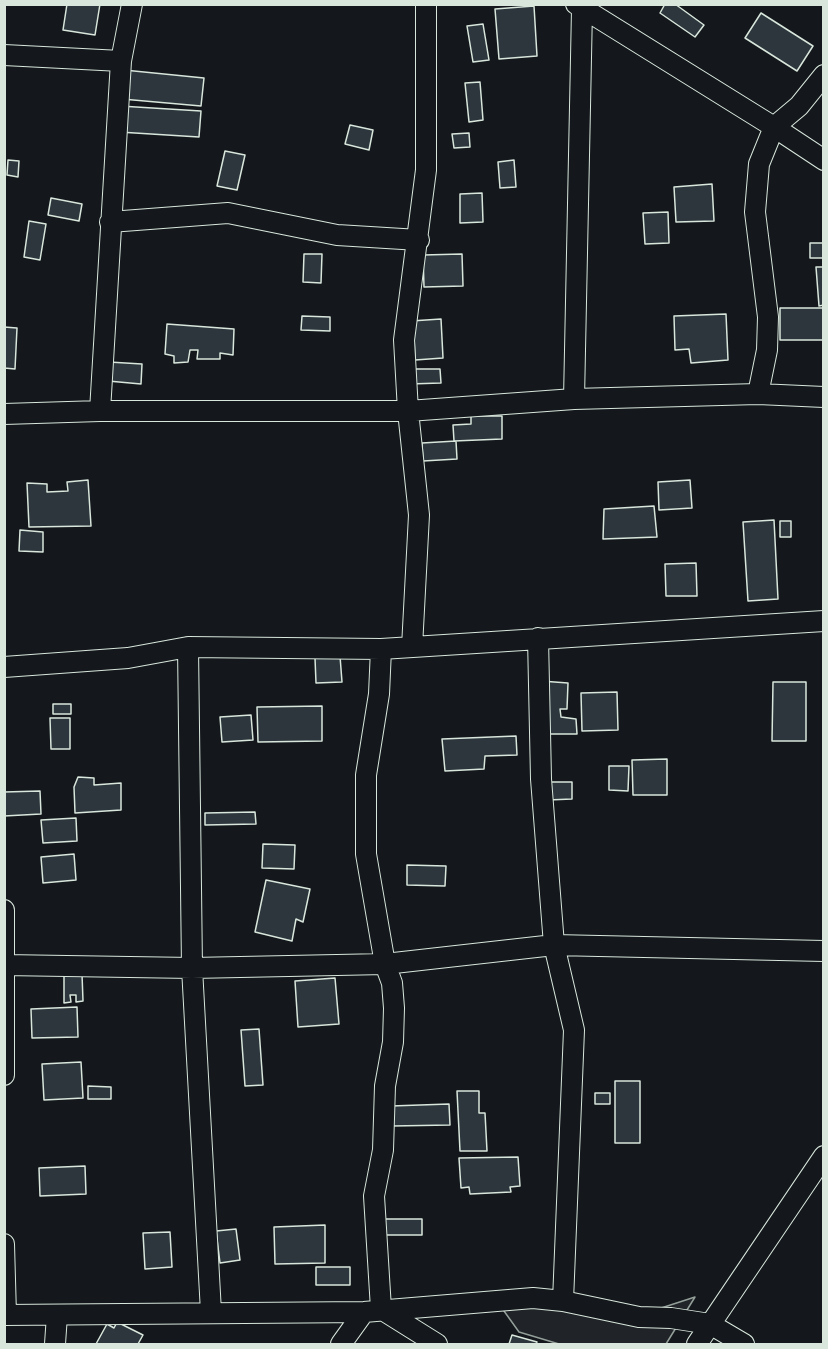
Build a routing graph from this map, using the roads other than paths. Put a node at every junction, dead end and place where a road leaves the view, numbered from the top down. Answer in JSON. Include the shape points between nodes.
{"nodes":[{"id":1,"x":132,"y":4,"type":"edge"},
{"id":2,"x":426,"y":4,"type":"edge"},
{"id":3,"x":579,"y":7,"type":"edge"},
{"id":4,"x":4,"y":56,"type":"edge"},
{"id":5,"x":121,"y":61,"type":"junction"},
{"id":6,"x":824,"y":75,"type":"edge"},
{"id":7,"x":774,"y":127,"type":"junction"},
{"id":8,"x":824,"y":160,"type":"edge"},
{"id":9,"x":110,"y":222,"type":"junction"},
{"id":10,"x":419,"y":240,"type":"junction"},
{"id":11,"x":758,"y":394,"type":"junction"},
{"id":12,"x":824,"y":397,"type":"edge"},
{"id":13,"x":574,"y":399,"type":"junction"},
{"id":14,"x":100,"y":411,"type":"junction"},
{"id":15,"x":408,"y":411,"type":"junction"},
{"id":16,"x":4,"y":414,"type":"edge"},
{"id":17,"x":824,"y":621,"type":"edge"},
{"id":18,"x":538,"y":639,"type":"junction"},
{"id":19,"x":412,"y":646,"type":"junction"},
{"id":20,"x":188,"y":647,"type":"junction"},
{"id":21,"x":381,"y":649,"type":"junction"},
{"id":22,"x":4,"y":667,"type":"edge"},
{"id":23,"x":4,"y":910,"type":"edge"},
{"id":24,"x":554,"y":945,"type":"junction"},
{"id":25,"x":824,"y":951,"type":"edge"},
{"id":26,"x":385,"y":964,"type":"junction"},
{"id":27,"x":5,"y":965,"type":"edge"},
{"id":28,"x":192,"y":968,"type":"junction"},
{"id":29,"x":4,"y":1075,"type":"edge"},
{"id":30,"x":824,"y":1156,"type":"edge"},
{"id":31,"x":4,"y":1244,"type":"edge"},
{"id":32,"x":563,"y":1301,"type":"junction"},
{"id":33,"x":373,"y":1310,"type":"junction"},
{"id":34,"x":211,"y":1312,"type":"junction"},
{"id":35,"x":5,"y":1315,"type":"edge"},
{"id":36,"x":57,"y":1315,"type":"junction"},
{"id":37,"x":710,"y":1324,"type":"junction"},
{"id":38,"x":55,"y":1344,"type":"edge"},
{"id":39,"x":341,"y":1344,"type":"edge"},
{"id":40,"x":437,"y":1344,"type":"edge"},
{"id":41,"x":697,"y":1344,"type":"edge"},
{"id":42,"x":744,"y":1344,"type":"edge"}],
"edges":[{"from":1,"to":5,"type":"street"},
{"from":2,"to":10,"type":"street","via":[[426,170]]},
{"from":3,"to":7,"type":"street"},
{"from":3,"to":13,"type":"street"},
{"from":4,"to":5,"type":"street"},
{"from":5,"to":9,"type":"street"},
{"from":6,"to":7,"type":"street","via":[[799,106]]},
{"from":7,"to":8,"type":"street"},
{"from":7,"to":11,"type":"street","via":[[759,164],[755,189],[768,317],[767,350]]},
{"from":9,"to":10,"type":"street","via":[[228,213],[337,235]]},
{"from":9,"to":14,"type":"street"},
{"from":10,"to":15,"type":"street","via":[[404,340]]},
{"from":11,"to":12,"type":"street"},
{"from":11,"to":13,"type":"street"},
{"from":13,"to":15,"type":"street"},
{"from":14,"to":15,"type":"street"},
{"from":14,"to":16,"type":"street"},
{"from":15,"to":19,"type":"street","via":[[419,515]]},
{"from":17,"to":18,"type":"street"},
{"from":18,"to":19,"type":"street"},
{"from":18,"to":24,"type":"street","via":[[541,779]]},
{"from":19,"to":21,"type":"street"},
{"from":20,"to":21,"type":"street"},
{"from":20,"to":22,"type":"street","via":[[128,658]]},
{"from":20,"to":28,"type":"street"},
{"from":21,"to":26,"type":"street","via":[[379,694],[366,775],[366,854]]},
{"from":23,"to":27,"type":"street"},
{"from":24,"to":25,"type":"street"},
{"from":24,"to":26,"type":"street"},
{"from":24,"to":32,"type":"street","via":[[574,1030]]},
{"from":26,"to":28,"type":"street"},
{"from":26,"to":33,"type":"street","via":[[392,983],[393,1042],[385,1086],[383,1150],[374,1196]]},
{"from":27,"to":28,"type":"street"},
{"from":27,"to":29,"type":"street"},
{"from":28,"to":34,"type":"street"},
{"from":30,"to":37,"type":"street"},
{"from":31,"to":35,"type":"street"},
{"from":32,"to":33,"type":"street","via":[[533,1298]]},
{"from":32,"to":37,"type":"street","via":[[639,1317]]},
{"from":33,"to":34,"type":"street"},
{"from":33,"to":39,"type":"street"},
{"from":33,"to":40,"type":"street"},
{"from":34,"to":36,"type":"street"},
{"from":35,"to":36,"type":"street"},
{"from":36,"to":38,"type":"street"},
{"from":37,"to":41,"type":"street"},
{"from":37,"to":42,"type":"street"}]}
